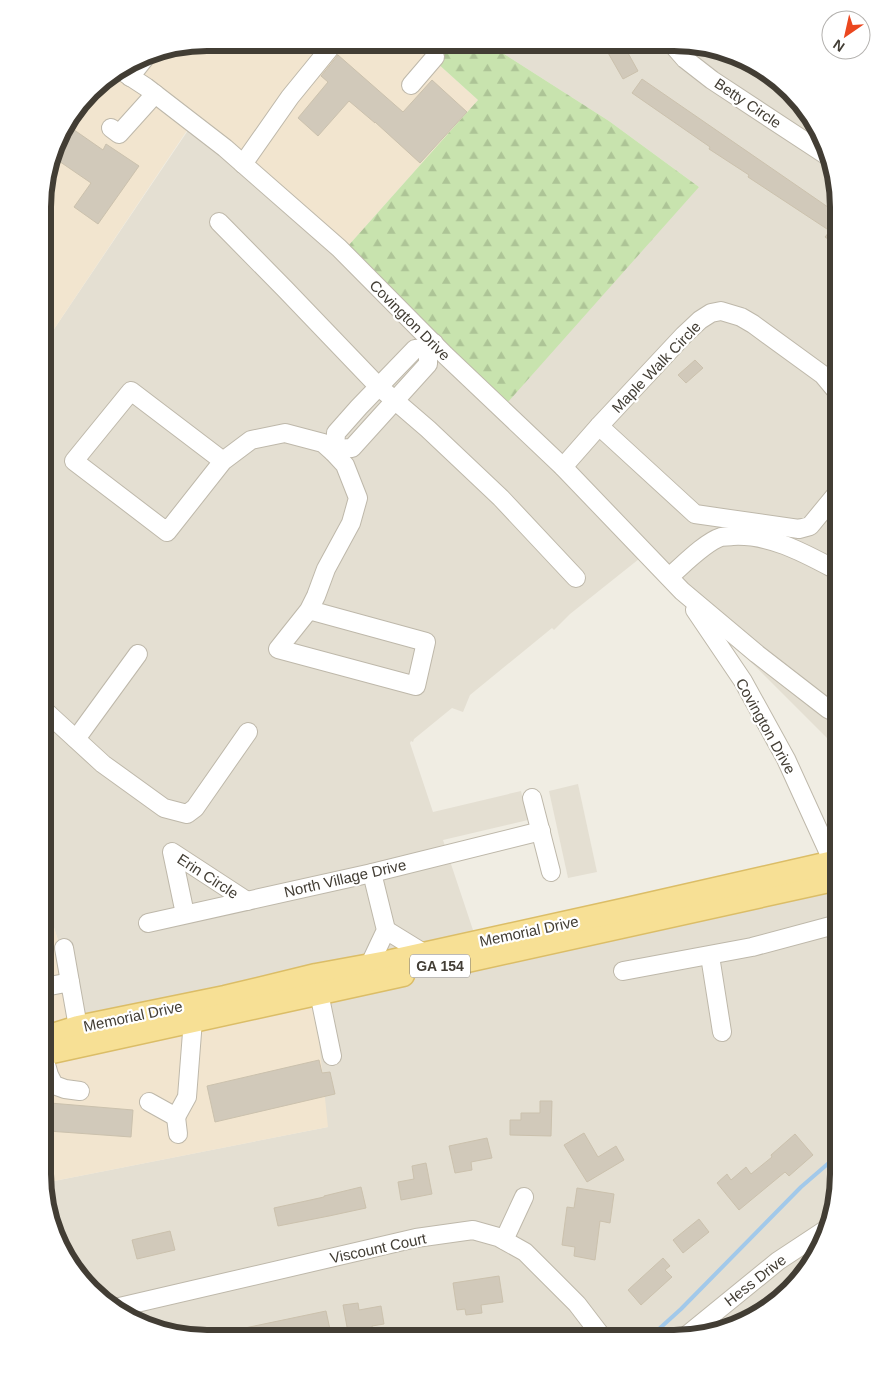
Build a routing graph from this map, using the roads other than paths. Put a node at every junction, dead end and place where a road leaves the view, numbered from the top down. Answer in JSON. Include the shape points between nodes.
{"nodes":[{"id":1,"x":327,"y":51,"type":"edge"},
{"id":2,"x":679,"y":51,"type":"edge"},
{"id":3,"x":435,"y":57,"type":"dead end"},
{"id":4,"x":125,"y":74,"type":"edge"},
{"id":5,"x":411,"y":85,"type":"dead end"},
{"id":6,"x":156,"y":94,"type":"junction"},
{"id":7,"x":110,"y":128,"type":"dead end"},
{"id":8,"x":819,"y":150,"type":"edge"},
{"id":9,"x":243,"y":164,"type":"junction"},
{"id":10,"x":219,"y":222,"type":"dead end"},
{"id":11,"x":431,"y":345,"type":"junction"},
{"id":12,"x":403,"y":361,"type":"junction"},
{"id":13,"x":418,"y":375,"type":"junction"},
{"id":14,"x":830,"y":383,"type":"edge"},
{"id":15,"x":378,"y":386,"type":"junction"},
{"id":16,"x":395,"y":401,"type":"junction"},
{"id":17,"x":599,"y":426,"type":"junction"},
{"id":18,"x":334,"y":451,"type":"junction"},
{"id":19,"x":223,"y":461,"type":"junction"},
{"id":20,"x":563,"y":467,"type":"junction"},
{"id":21,"x":830,"y":502,"type":"edge"},
{"id":22,"x":830,"y":567,"type":"edge"},
{"id":23,"x":669,"y":577,"type":"junction"},
{"id":24,"x":576,"y":578,"type":"dead end"},
{"id":25,"x":682,"y":591,"type":"junction"},
{"id":26,"x":309,"y":610,"type":"junction"},
{"id":27,"x":138,"y":654,"type":"dead end"},
{"id":28,"x":829,"y":709,"type":"edge"},
{"id":29,"x":51,"y":716,"type":"edge"},
{"id":30,"x":248,"y":732,"type":"dead end"},
{"id":31,"x":76,"y":739,"type":"junction"},
{"id":32,"x":532,"y":798,"type":"dead end"},
{"id":33,"x":541,"y":831,"type":"junction"},
{"id":34,"x":829,"y":851,"type":"edge"},
{"id":35,"x":829,"y":869,"type":"edge"},
{"id":36,"x":829,"y":869,"type":"edge"},
{"id":37,"x":551,"y":872,"type":"dead end"},
{"id":38,"x":372,"y":873,"type":"junction"},
{"id":39,"x":247,"y":901,"type":"junction"},
{"id":40,"x":185,"y":914,"type":"junction"},
{"id":41,"x":148,"y":923,"type":"dead end"},
{"id":42,"x":829,"y":926,"type":"edge"},
{"id":43,"x":386,"y":930,"type":"junction"},
{"id":44,"x":64,"y":948,"type":"dead end"},
{"id":45,"x":425,"y":954,"type":"junction"},
{"id":46,"x":710,"y":956,"type":"junction"},
{"id":47,"x":369,"y":966,"type":"junction"},
{"id":48,"x":623,"y":971,"type":"dead end"},
{"id":49,"x":70,"y":982,"type":"junction"},
{"id":50,"x":51,"y":986,"type":"edge"},
{"id":51,"x":319,"y":993,"type":"junction"},
{"id":52,"x":193,"y":1020,"type":"junction"},
{"id":53,"x":78,"y":1027,"type":"junction"},
{"id":54,"x":722,"y":1032,"type":"dead end"},
{"id":55,"x":51,"y":1035,"type":"edge"},
{"id":56,"x":51,"y":1052,"type":"edge"},
{"id":57,"x":332,"y":1056,"type":"dead end"},
{"id":58,"x":51,"y":1078,"type":"edge"},
{"id":59,"x":80,"y":1091,"type":"dead end"},
{"id":60,"x":149,"y":1102,"type":"dead end"},
{"id":61,"x":524,"y":1197,"type":"dead end"},
{"id":62,"x":817,"y":1235,"type":"edge"},
{"id":63,"x":504,"y":1240,"type":"junction"},
{"id":64,"x":124,"y":1306,"type":"edge"},
{"id":65,"x":696,"y":1328,"type":"edge"},
{"id":66,"x":597,"y":1330,"type":"edge"}],
"edges":[{"from":1,"to":9,"type":"street"},
{"from":2,"to":8,"type":"street","name":"Betty Circle","via":[[712,80]]},
{"from":3,"to":5,"type":"street"},
{"from":4,"to":6,"type":"street","name":"Covington Drive"},
{"from":6,"to":7,"type":"street","via":[[119,134]]},
{"from":6,"to":9,"type":"street","name":"Covington Drive"},
{"from":9,"to":11,"type":"street","name":"Covington Drive","via":[[339,248]]},
{"from":10,"to":15,"type":"street"},
{"from":11,"to":12,"type":"street","via":[[415,349]]},
{"from":11,"to":13,"type":"street","via":[[428,364]]},
{"from":11,"to":20,"type":"street","name":"Covington Drive"},
{"from":12,"to":13,"type":"street"},
{"from":12,"to":15,"type":"street"},
{"from":13,"to":16,"type":"street"},
{"from":14,"to":17,"type":"street","name":"Maple Walk Circle","via":[[823,374],[753,324],[721,311],[700,320]]},
{"from":15,"to":16,"type":"street"},
{"from":15,"to":18,"type":"street","via":[[336,433]]},
{"from":16,"to":18,"type":"street","via":[[352,448]]},
{"from":16,"to":24,"type":"street","via":[[501,498]]},
{"from":17,"to":20,"type":"street","name":"Maple Walk Circle"},
{"from":17,"to":21,"type":"street","name":"Maple Walk Circle","via":[[695,514],[799,529],[810,526]]},
{"from":18,"to":19,"type":"street","via":[[323,443],[285,432],[251,440]]},
{"from":18,"to":26,"type":"street","via":[[345,465],[358,498],[351,523]]},
{"from":19,"to":19,"type":"street","via":[[130,391],[74,461],[167,532]]},
{"from":20,"to":23,"type":"street","name":"Covington Drive"},
{"from":22,"to":23,"type":"street","via":[[762,538],[722,537],[705,546]]},
{"from":23,"to":25,"type":"street","name":"Covington Drive"},
{"from":25,"to":28,"type":"street","name":"Covington Drive"},
{"from":25,"to":34,"type":"street","name":"Covington Drive","via":[[743,681],[786,759]]},
{"from":26,"to":26,"type":"street","via":[[278,649],[416,686],[426,642]]},
{"from":27,"to":31,"type":"street"},
{"from":29,"to":31,"type":"street"},
{"from":30,"to":31,"type":"street","via":[[195,808],[187,814],[164,808]]},
{"from":32,"to":33,"type":"street"},
{"from":33,"to":37,"type":"street"},
{"from":33,"to":38,"type":"street","name":"North Village Drive"},
{"from":35,"to":45,"type":"main road","name":"Memorial Drive","number":"GA 154"},
{"from":36,"to":51,"type":"main road","name":"Memorial Drive","number":"GA 154"},
{"from":38,"to":39,"type":"street","name":"North Village Drive"},
{"from":38,"to":43,"type":"street"},
{"from":39,"to":40,"type":"street","name":"North Village Drive"},
{"from":39,"to":40,"type":"street","name":"Erin Circle","via":[[172,852]]},
{"from":40,"to":41,"type":"street","name":"North Village Drive"},
{"from":42,"to":46,"type":"street"},
{"from":43,"to":45,"type":"street"},
{"from":43,"to":47,"type":"street"},
{"from":44,"to":49,"type":"street"},
{"from":45,"to":47,"type":"main road","name":"Memorial Drive","number":"GA 154"},
{"from":46,"to":48,"type":"street"},
{"from":46,"to":54,"type":"street"},
{"from":47,"to":53,"type":"main road","name":"Memorial Drive","number":"GA 154"},
{"from":49,"to":50,"type":"street"},
{"from":49,"to":53,"type":"street"},
{"from":51,"to":52,"type":"main road","name":"Memorial Drive","number":"GA 154"},
{"from":51,"to":57,"type":"street"},
{"from":52,"to":56,"type":"main road","name":"Memorial Drive","number":"GA 154"},
{"from":52,"to":60,"type":"street","via":[[187,1097],[177,1126]]},
{"from":53,"to":55,"type":"main road","name":"Memorial Drive","number":"GA 154"},
{"from":58,"to":59,"type":"street","via":[[54,1085]]},
{"from":61,"to":63,"type":"street"},
{"from":62,"to":65,"type":"street","name":"Hess Drive","via":[[778,1261]]},
{"from":63,"to":64,"type":"street","name":"Viscount Court","via":[[473,1230],[416,1238]]},
{"from":63,"to":66,"type":"street","name":"Viscount Court","via":[[531,1258],[577,1304]]}]}
